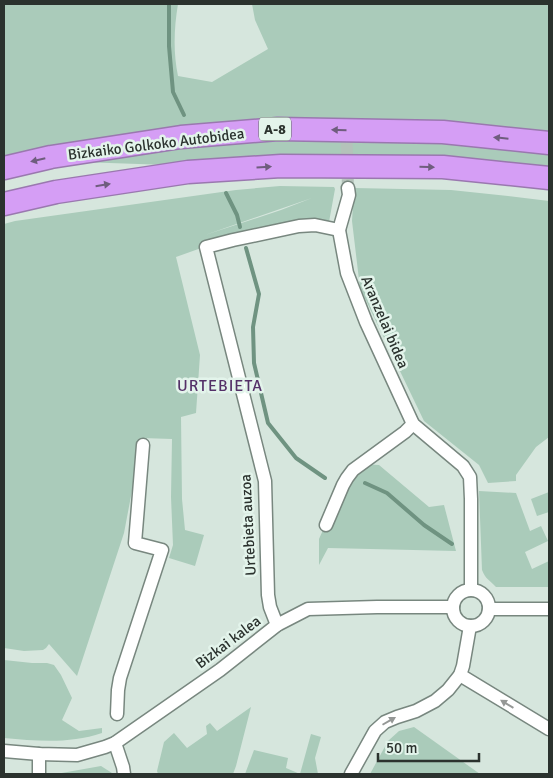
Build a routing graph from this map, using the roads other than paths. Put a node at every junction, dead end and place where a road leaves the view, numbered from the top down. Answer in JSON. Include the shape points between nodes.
{"nodes":[{"id":1,"x":549,"y":143,"type":"edge"},
{"id":2,"x":4,"y":168,"type":"edge"},
{"id":3,"x":549,"y":178,"type":"edge"},
{"id":4,"x":348,"y":188,"type":"tunnel mouth"},
{"id":5,"x":4,"y":204,"type":"edge"},
{"id":6,"x":340,"y":230,"type":"junction"},
{"id":7,"x":413,"y":424,"type":"junction"},
{"id":8,"x":143,"y":445,"type":"dead end"},
{"id":9,"x":326,"y":524,"type":"dead end"},
{"id":10,"x":471,"y":590,"type":"junction"},
{"id":11,"x":453,"y":608,"type":"junction"},
{"id":12,"x":489,"y":609,"type":"junction"},
{"id":13,"x":549,"y":609,"type":"edge"},
{"id":14,"x":277,"y":626,"type":"junction"},
{"id":15,"x":470,"y":626,"type":"junction"},
{"id":16,"x":460,"y":675,"type":"junction"},
{"id":17,"x":117,"y":714,"type":"dead end"},
{"id":18,"x":549,"y":729,"type":"edge"},
{"id":19,"x":115,"y":743,"type":"junction"},
{"id":20,"x":4,"y":752,"type":"edge"},
{"id":21,"x":39,"y":764,"type":"edge"},
{"id":22,"x":124,"y":774,"type":"edge"},
{"id":23,"x":351,"y":774,"type":"edge"}],
"edges":[{"from":1,"to":2,"type":"highway","name":"Bizkaiko Golkoko Autobidea","number":"A-8","one_way":true,"via":[[443,132],[278,129],[182,137],[51,157]]},
{"from":5,"to":3,"type":"highway","one_way":true,"via":[[56,192],[188,172],[281,166],[443,167]]},
{"from":4,"to":6,"type":"street","name":"Aranzelai bidea"},
{"from":6,"to":7,"type":"street","name":"Aranzelai bidea","via":[[347,273]]},
{"from":6,"to":14,"type":"street","name":"Urtebieta auzoa","via":[[300,226],[206,247],[265,481],[268,595]]},
{"from":7,"to":9,"type":"street","via":[[347,478]]},
{"from":7,"to":10,"type":"street","name":"Aranzelai bidea","via":[[463,466],[470,477]]},
{"from":8,"to":17,"type":"street","via":[[134,543],[162,550],[120,678]]},
{"from":10,"to":11,"type":"street","via":[[461,593]]},
{"from":10,"to":12,"type":"street","via":[[486,598]]},
{"from":11,"to":14,"type":"street","name":"Bizkai kalea","via":[[308,610]]},
{"from":11,"to":15,"type":"street","via":[[456,618]]},
{"from":12,"to":13,"type":"street"},
{"from":12,"to":15,"type":"street","via":[[481,623]]},
{"from":14,"to":19,"type":"street","name":"Bizkai kalea"},
{"from":15,"to":16,"type":"street"},
{"from":18,"to":16,"type":"street","one_way":true},
{"from":23,"to":16,"type":"street","one_way":true,"via":[[375,731],[385,722],[435,700]]},
{"from":19,"to":21,"type":"street","name":"Bizkai kalea"},
{"from":19,"to":22,"type":"street"},
{"from":20,"to":21,"type":"street","name":"Bizkai kalea"}]}
